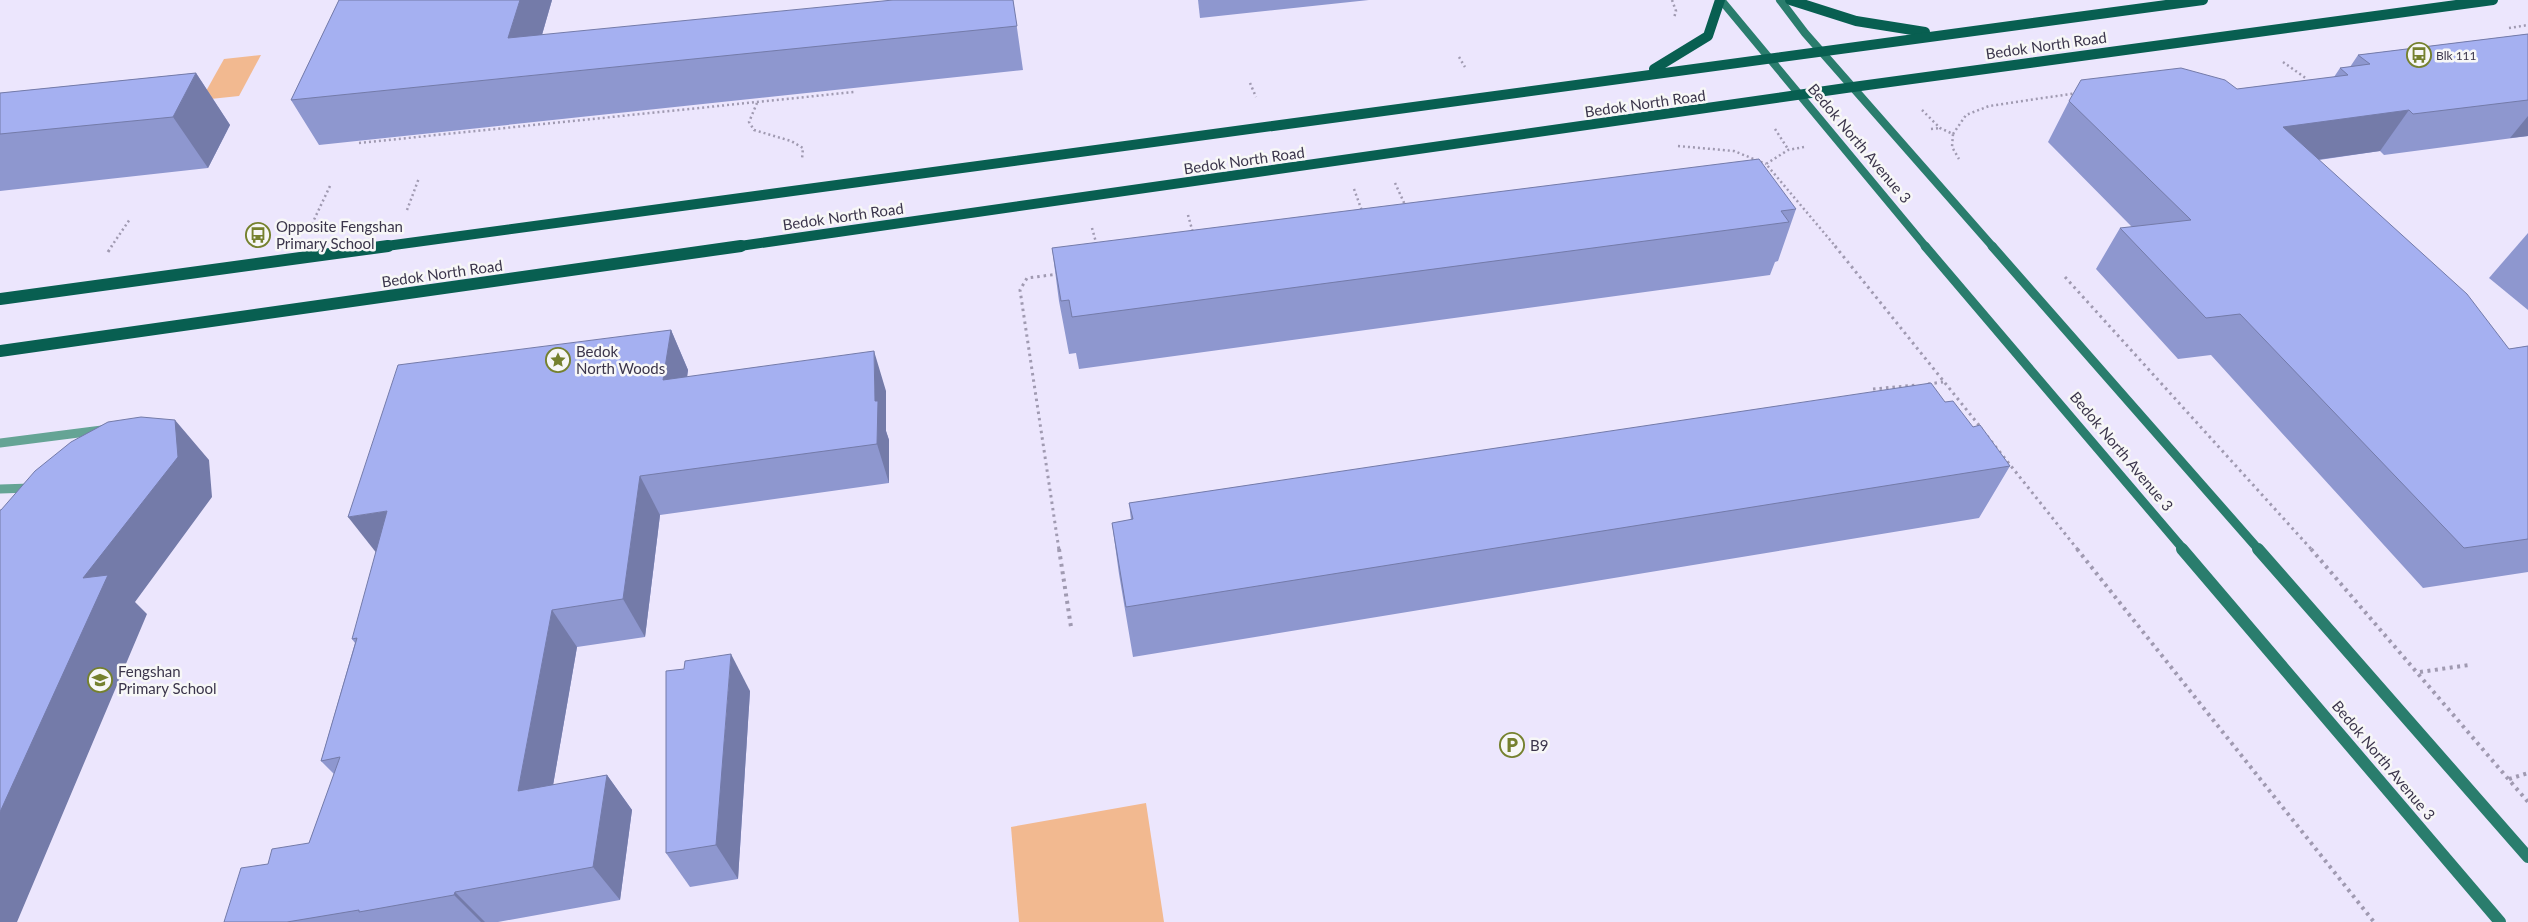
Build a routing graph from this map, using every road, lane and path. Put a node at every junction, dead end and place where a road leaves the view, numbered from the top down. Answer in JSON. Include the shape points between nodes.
{"nodes":[{"id":1,"x":1672,"y":0,"type":"edge"},
{"id":2,"x":1721,"y":0,"type":"edge"},
{"id":3,"x":1780,"y":0,"type":"edge"},
{"id":4,"x":1790,"y":0,"type":"edge"},
{"id":5,"x":2203,"y":0,"type":"edge"},
{"id":6,"x":2493,"y":0,"type":"edge"},
{"id":7,"x":1674,"y":21,"type":"dead end"},
{"id":8,"x":1952,"y":34,"type":"junction"},
{"id":9,"x":1822,"y":50,"type":"junction"},
{"id":10,"x":1459,"y":57,"type":"dead end"},
{"id":11,"x":1766,"y":57,"type":"junction"},
{"id":12,"x":2283,"y":61,"type":"dead end"},
{"id":13,"x":1465,"y":67,"type":"dead end"},
{"id":14,"x":1646,"y":74,"type":"junction"},
{"id":15,"x":2306,"y":80,"type":"edge"},
{"id":16,"x":1853,"y":87,"type":"junction"},
{"id":17,"x":854,"y":92,"type":"dead end"},
{"id":18,"x":1800,"y":96,"type":"junction"},
{"id":19,"x":757,"y":102,"type":"junction"},
{"id":20,"x":1940,"y":128,"type":"dead end"},
{"id":21,"x":360,"y":143,"type":"dead end"},
{"id":22,"x":1788,"y":150,"type":"dead end"},
{"id":23,"x":802,"y":156,"type":"dead end"},
{"id":24,"x":1960,"y":161,"type":"dead end"},
{"id":25,"x":419,"y":178,"type":"dead end"},
{"id":26,"x":1394,"y":181,"type":"dead end"},
{"id":27,"x":330,"y":186,"type":"dead end"},
{"id":28,"x":1354,"y":188,"type":"dead end"},
{"id":29,"x":412,"y":199,"type":"dead end"},
{"id":30,"x":318,"y":209,"type":"dead end"},
{"id":31,"x":1407,"y":210,"type":"edge"},
{"id":32,"x":1188,"y":213,"type":"dead end"},
{"id":33,"x":1363,"y":213,"type":"edge"},
{"id":34,"x":130,"y":219,"type":"dead end"},
{"id":35,"x":1091,"y":226,"type":"dead end"},
{"id":36,"x":1196,"y":240,"type":"edge"},
{"id":37,"x":1099,"y":251,"type":"edge"},
{"id":38,"x":106,"y":255,"type":"dead end"},
{"id":39,"x":2060,"y":272,"type":"dead end"},
{"id":40,"x":1066,"y":273,"type":"edge"},
{"id":41,"x":0,"y":299,"type":"edge"},
{"id":42,"x":0,"y":350,"type":"edge"},
{"id":43,"x":1943,"y":382,"type":"junction"},
{"id":44,"x":1873,"y":389,"type":"dead end"},
{"id":45,"x":116,"y":432,"type":"edge"},
{"id":46,"x":0,"y":443,"type":"edge"},
{"id":47,"x":39,"y":488,"type":"edge"},
{"id":48,"x":0,"y":489,"type":"edge"},
{"id":49,"x":1071,"y":627,"type":"dead end"},
{"id":50,"x":2468,"y":665,"type":"dead end"},
{"id":51,"x":2420,"y":672,"type":"junction"},
{"id":52,"x":2528,"y":773,"type":"edge"},
{"id":53,"x":2509,"y":779,"type":"junction"},
{"id":54,"x":2528,"y":802,"type":"edge"},
{"id":55,"x":2528,"y":857,"type":"edge"},
{"id":56,"x":2374,"y":922,"type":"edge"},
{"id":57,"x":2500,"y":922,"type":"edge"}],
"edges":[{"from":1,"to":7,"type":"path","via":[[1676,11]]},
{"from":2,"to":11,"type":"main road","name":"Bedok North Avenue 3"},
{"from":2,"to":14,"type":"main road","via":[[1708,36]]},
{"from":3,"to":9,"type":"main road","name":"Bedok North Avenue 3","via":[[1805,34]]},
{"from":4,"to":8,"type":"main road","via":[[1818,12],[1890,29]]},
{"from":5,"to":8,"type":"main road","name":"Bedok North Road"},
{"from":6,"to":16,"type":"main road","name":"Bedok North Road"},
{"from":8,"to":9,"type":"main road","name":"Bedok North Road"},
{"from":9,"to":11,"type":"main road","name":"Bedok North Road"},
{"from":9,"to":16,"type":"main road","name":"Bedok North Avenue 3"},
{"from":10,"to":13,"type":"path"},
{"from":11,"to":14,"type":"main road","name":"Bedok North Road"},
{"from":11,"to":18,"type":"main road","name":"Bedok North Avenue 3"},
{"from":12,"to":15,"type":"path"},
{"from":14,"to":41,"type":"main road","name":"Bedok North Road"},
{"from":16,"to":18,"type":"main road","name":"Bedok North Road"},
{"from":16,"to":55,"type":"main road","name":"Bedok North Avenue 3"},
{"from":17,"to":19,"type":"path"},
{"from":18,"to":42,"type":"main road","name":"Bedok North Road"},
{"from":18,"to":57,"type":"main road","name":"Bedok North Avenue 3"},
{"from":19,"to":21,"type":"path"},
{"from":19,"to":23,"type":"path","via":[[749,122],[754,130],[791,141],[803,148]]},
{"from":20,"to":24,"type":"path","via":[[1953,134],[1952,147]]},
{"from":22,"to":43,"type":"path","via":[[1766,164],[1869,286]]},
{"from":25,"to":29,"type":"path"},
{"from":26,"to":31,"type":"path"},
{"from":27,"to":30,"type":"path"},
{"from":28,"to":33,"type":"path"},
{"from":32,"to":36,"type":"path"},
{"from":34,"to":38,"type":"path"},
{"from":35,"to":37,"type":"path"},
{"from":39,"to":51,"type":"path"},
{"from":40,"to":49,"type":"path","via":[[1027,278],[1020,290]]},
{"from":43,"to":44,"type":"path"},
{"from":43,"to":56,"type":"path"},
{"from":45,"to":46,"type":"lane","via":[[109,430]]},
{"from":47,"to":48,"type":"lane"},
{"from":50,"to":51,"type":"path"},
{"from":51,"to":53,"type":"path"},
{"from":52,"to":53,"type":"path"},
{"from":53,"to":54,"type":"path"}]}
